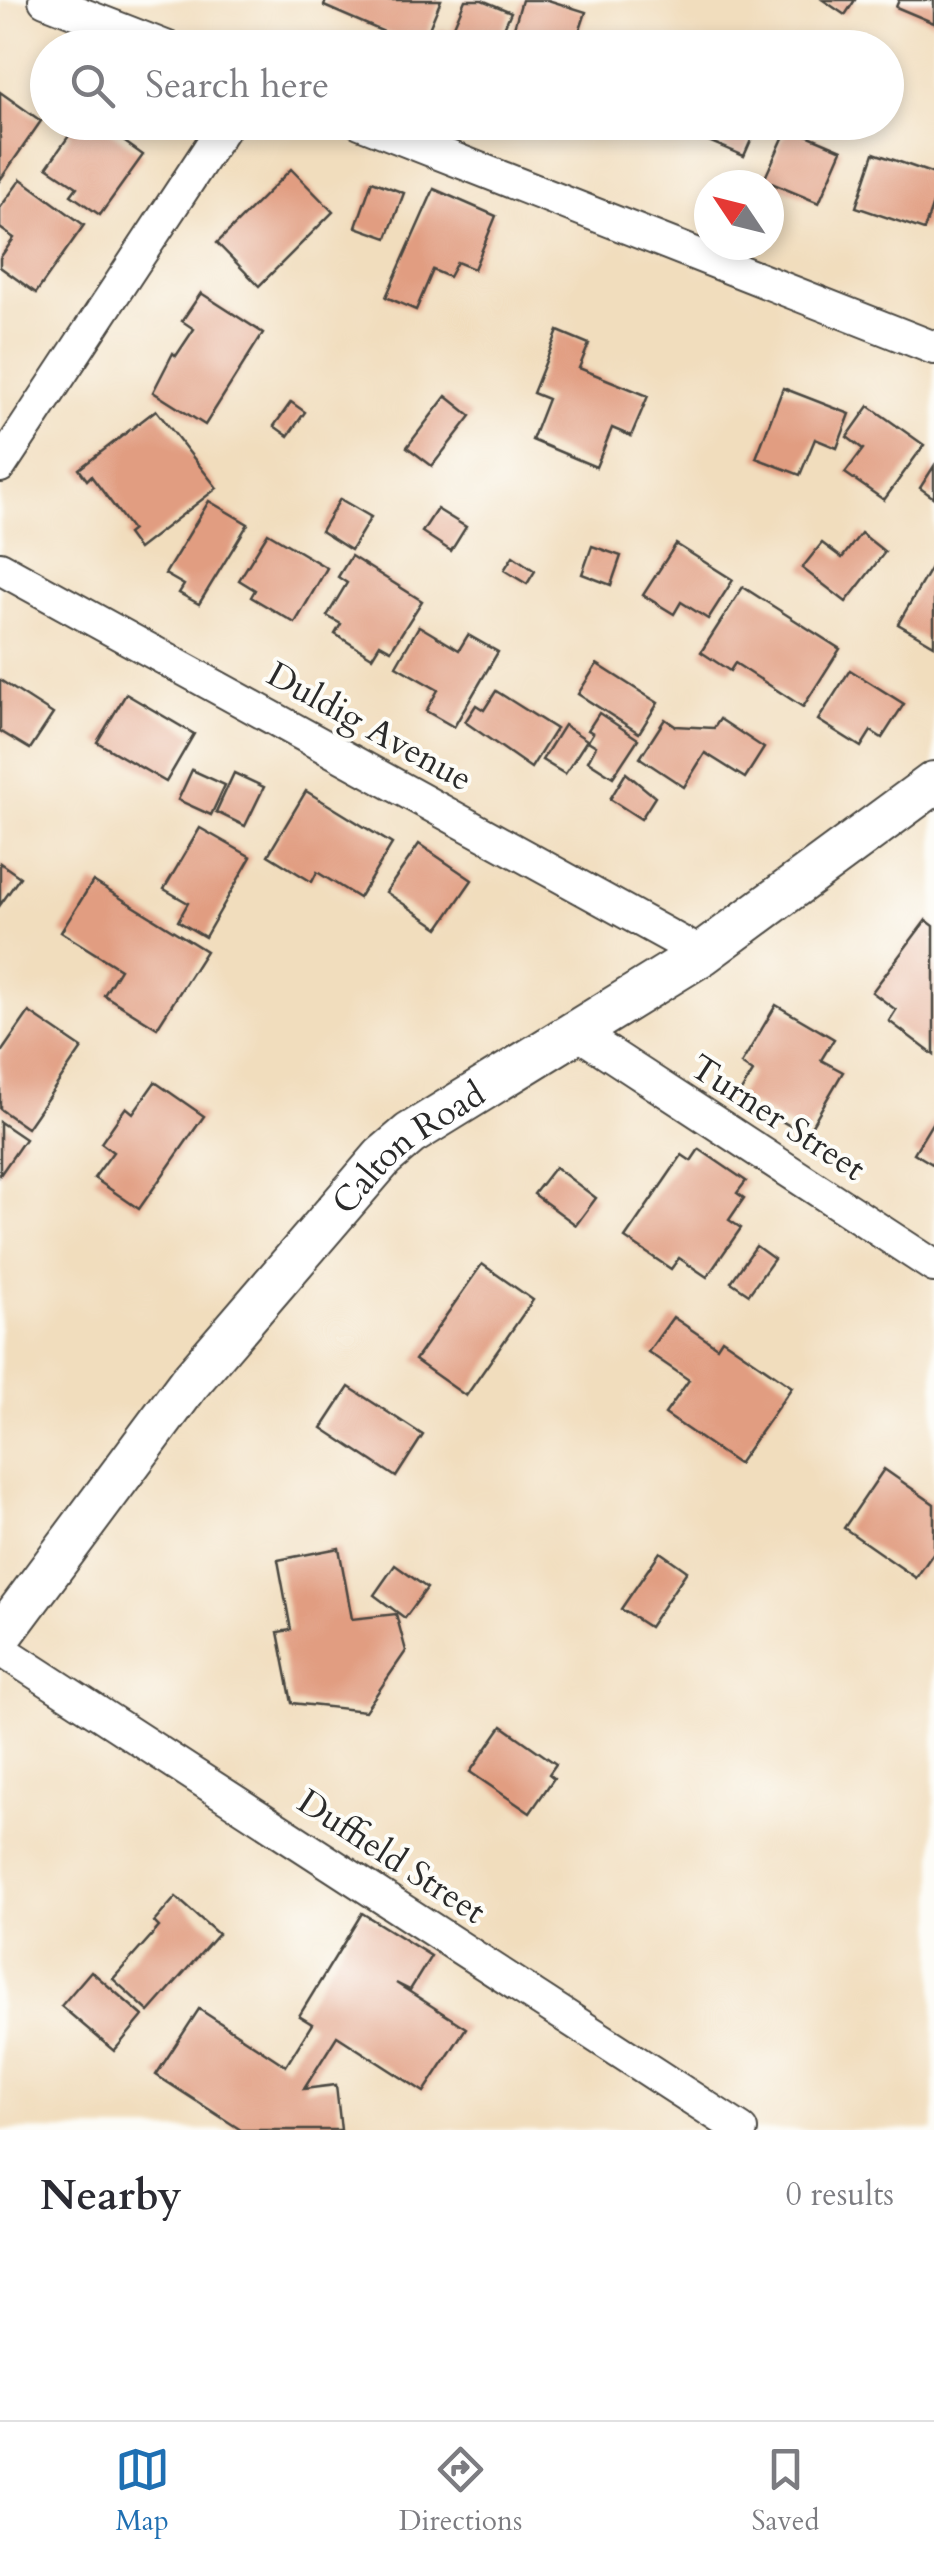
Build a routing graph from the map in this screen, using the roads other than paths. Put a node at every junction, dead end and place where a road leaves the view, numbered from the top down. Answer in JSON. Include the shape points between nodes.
{"nodes":[{"id":1,"x":45,"y":0,"type":"edge"},
{"id":2,"x":122,"y":30,"type":"edge"},
{"id":3,"x":215,"y":140,"type":"edge"},
{"id":4,"x":406,"y":140,"type":"edge"},
{"id":5,"x":934,"y":348,"type":"edge"},
{"id":6,"x":0,"y":466,"type":"edge"},
{"id":7,"x":0,"y":568,"type":"edge"},
{"id":8,"x":934,"y":782,"type":"edge"},
{"id":9,"x":702,"y":954,"type":"junction"},
{"id":10,"x":578,"y":1034,"type":"junction"},
{"id":11,"x":934,"y":1266,"type":"edge"},
{"id":12,"x":0,"y":1637,"type":"edge"},
{"id":13,"x":0,"y":1649,"type":"edge"},
{"id":14,"x":740,"y":2130,"type":"edge"}],
"edges":[{"from":1,"to":2,"type":"street"},
{"from":3,"to":6,"type":"street"},
{"from":4,"to":5,"type":"street"},
{"from":7,"to":9,"type":"street","name":"Duldig Avenue"},
{"from":8,"to":9,"type":"main road","name":"Calton Road"},
{"from":9,"to":10,"type":"main road","name":"Calton Road"},
{"from":10,"to":11,"type":"street","name":"Turner Street"},
{"from":10,"to":12,"type":"main road","name":"Calton Road","via":[[410,1134],[383,1157],[189,1383]]},
{"from":13,"to":14,"type":"street","name":"Duffield Street"}]}
